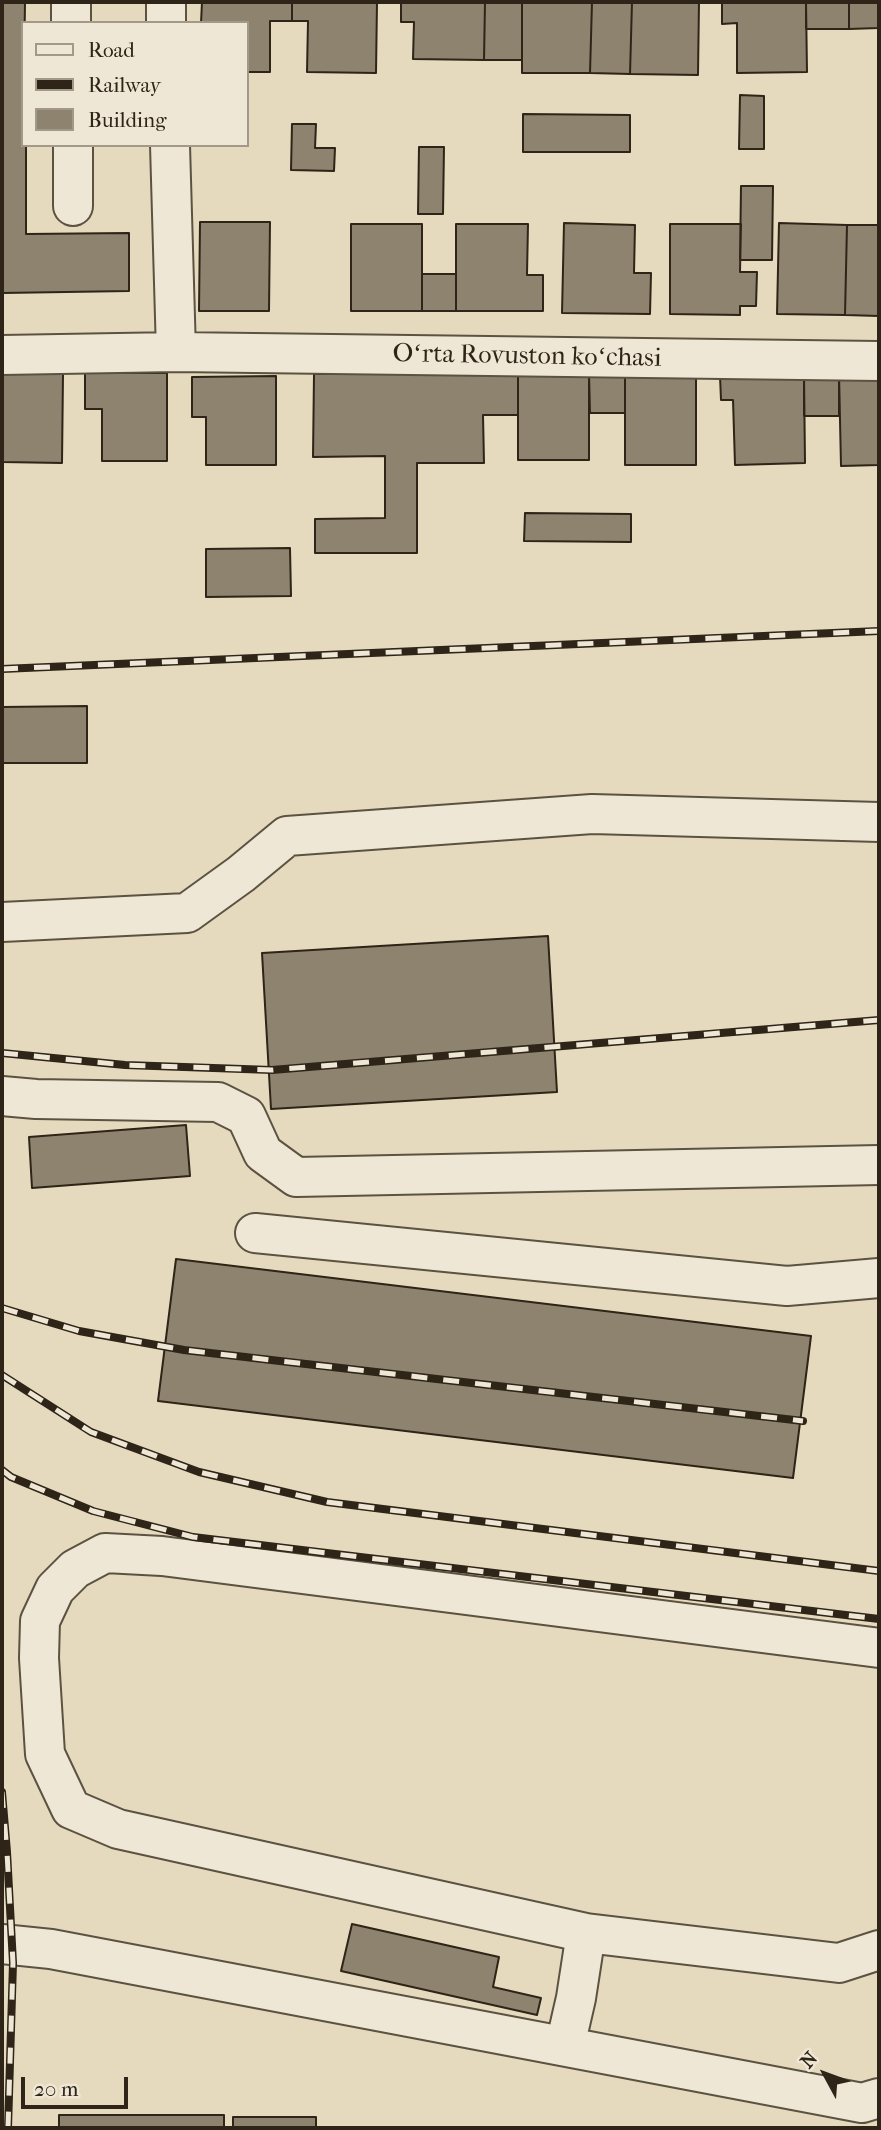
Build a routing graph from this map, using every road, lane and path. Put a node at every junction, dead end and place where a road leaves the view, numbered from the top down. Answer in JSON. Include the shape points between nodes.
{"nodes":[{"id":1,"x":71,"y":2,"type":"edge"},
{"id":2,"x":166,"y":2,"type":"edge"},
{"id":3,"x":71,"y":21,"type":"edge"},
{"id":4,"x":166,"y":21,"type":"edge"},
{"id":5,"x":73,"y":147,"type":"edge"},
{"id":6,"x":170,"y":147,"type":"edge"},
{"id":7,"x":74,"y":206,"type":"dead end"},
{"id":8,"x":176,"y":352,"type":"junction"},
{"id":9,"x":2,"y":355,"type":"edge"},
{"id":10,"x":879,"y":361,"type":"edge"},
{"id":11,"x":879,"y":822,"type":"edge"},
{"id":12,"x":2,"y":922,"type":"edge"},
{"id":13,"x":2,"y":1096,"type":"edge"},
{"id":14,"x":879,"y":1165,"type":"edge"},
{"id":15,"x":256,"y":1233,"type":"dead end"},
{"id":16,"x":879,"y":1279,"type":"edge"},
{"id":17,"x":879,"y":1648,"type":"edge"},
{"id":18,"x":586,"y":1933,"type":"junction"},
{"id":19,"x":2,"y":1944,"type":"edge"},
{"id":20,"x":879,"y":1950,"type":"edge"},
{"id":21,"x":565,"y":2046,"type":"junction"},
{"id":22,"x":879,"y":2098,"type":"edge"}],
"edges":[{"from":1,"to":3,"type":"street"},
{"from":2,"to":4,"type":"street"},
{"from":5,"to":7,"type":"street"},
{"from":6,"to":8,"type":"street"},
{"from":8,"to":9,"type":"street","name":"Oʻrta Rovuston koʻchasi"},
{"from":8,"to":10,"type":"street","name":"Oʻrta Rovuston koʻchasi"},
{"from":11,"to":12,"type":"street","via":[[592,814],[286,836],[187,913]]},
{"from":13,"to":14,"type":"street","via":[[218,1102],[246,1116],[263,1153],[296,1177]]},
{"from":15,"to":16,"type":"street","via":[[787,1286]]},
{"from":17,"to":18,"type":"street","via":[[162,1556],[105,1553],[75,1569],[55,1589],[40,1621],[45,1754],[72,1809],[118,1829]]},
{"from":18,"to":20,"type":"street","via":[[839,1963]]},
{"from":18,"to":21,"type":"street"},
{"from":19,"to":21,"type":"street","via":[[65,1951]]},
{"from":21,"to":22,"type":"street","via":[[862,2103]]}]}
